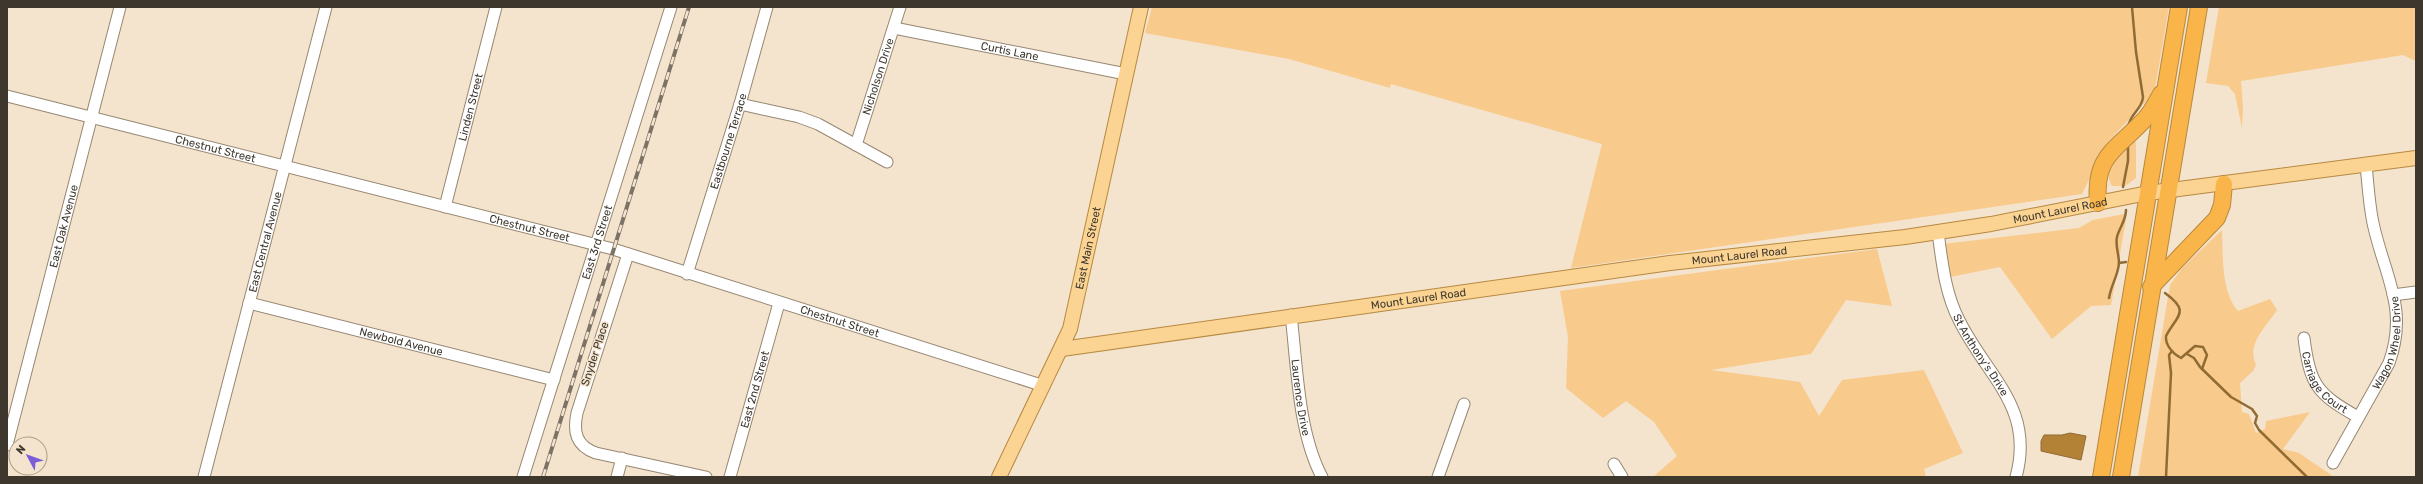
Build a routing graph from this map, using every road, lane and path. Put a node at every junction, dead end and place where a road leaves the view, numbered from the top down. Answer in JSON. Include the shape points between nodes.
{"nodes":[{"id":1,"x":120,"y":7,"type":"edge"},
{"id":2,"x":326,"y":7,"type":"edge"},
{"id":3,"x":496,"y":7,"type":"edge"},
{"id":4,"x":670,"y":7,"type":"edge"},
{"id":5,"x":767,"y":7,"type":"edge"},
{"id":6,"x":900,"y":7,"type":"edge"},
{"id":7,"x":1141,"y":7,"type":"edge"},
{"id":8,"x":2179,"y":7,"type":"edge"},
{"id":9,"x":2199,"y":7,"type":"edge"},
{"id":10,"x":894,"y":28,"type":"junction"},
{"id":11,"x":1126,"y":74,"type":"junction"},
{"id":12,"x":2166,"y":86,"type":"junction"},
{"id":13,"x":7,"y":96,"type":"edge"},
{"id":14,"x":740,"y":104,"type":"junction"},
{"id":15,"x":92,"y":117,"type":"junction"},
{"id":16,"x":856,"y":145,"type":"junction"},
{"id":17,"x":2416,"y":158,"type":"edge"},
{"id":18,"x":887,"y":162,"type":"dead end"},
{"id":19,"x":2366,"y":165,"type":"junction"},
{"id":20,"x":285,"y":166,"type":"junction"},
{"id":21,"x":2224,"y":184,"type":"junction"},
{"id":22,"x":2167,"y":191,"type":"junction"},
{"id":23,"x":2148,"y":193,"type":"junction"},
{"id":24,"x":2098,"y":203,"type":"junction"},
{"id":25,"x":445,"y":207,"type":"junction"},
{"id":26,"x":1938,"y":232,"type":"junction"},
{"id":27,"x":596,"y":245,"type":"junction"},
{"id":28,"x":628,"y":254,"type":"junction"},
{"id":29,"x":687,"y":274,"type":"junction"},
{"id":30,"x":2151,"y":287,"type":"junction"},
{"id":31,"x":2416,"y":292,"type":"edge"},
{"id":32,"x":2393,"y":295,"type":"junction"},
{"id":33,"x":249,"y":303,"type":"junction"},
{"id":34,"x":779,"y":303,"type":"junction"},
{"id":35,"x":1291,"y":316,"type":"junction"},
{"id":36,"x":2304,"y":338,"type":"dead end"},
{"id":37,"x":1062,"y":349,"type":"junction"},
{"id":38,"x":554,"y":380,"type":"junction"},
{"id":39,"x":1044,"y":386,"type":"junction"},
{"id":40,"x":1464,"y":404,"type":"dead end"},
{"id":41,"x":2358,"y":417,"type":"junction"},
{"id":42,"x":7,"y":445,"type":"edge"},
{"id":43,"x":622,"y":458,"type":"junction"},
{"id":44,"x":1614,"y":464,"type":"dead end"},
{"id":45,"x":2333,"y":464,"type":"dead end"},
{"id":46,"x":204,"y":477,"type":"edge"},
{"id":47,"x":522,"y":477,"type":"edge"},
{"id":48,"x":618,"y":477,"type":"edge"},
{"id":49,"x":706,"y":477,"type":"edge"},
{"id":50,"x":730,"y":477,"type":"edge"},
{"id":51,"x":999,"y":477,"type":"edge"},
{"id":52,"x":1322,"y":477,"type":"edge"},
{"id":53,"x":1438,"y":477,"type":"edge"},
{"id":54,"x":1622,"y":477,"type":"edge"},
{"id":55,"x":2016,"y":477,"type":"edge"},
{"id":56,"x":2100,"y":477,"type":"edge"},
{"id":57,"x":2120,"y":477,"type":"edge"}],
"edges":[{"from":1,"to":15,"type":"street","name":"East Oak Avenue"},
{"from":2,"to":20,"type":"street","name":"East Central Avenue"},
{"from":3,"to":25,"type":"street","name":"Linden Street"},
{"from":4,"to":27,"type":"street","name":"East 3rd Street"},
{"from":5,"to":14,"type":"street","name":"Eastbourne Terrace"},
{"from":6,"to":10,"type":"street","name":"Nicholson Drive"},
{"from":7,"to":11,"type":"main road","name":"East Main Street"},
{"from":8,"to":12,"type":"highway"},
{"from":9,"to":22,"type":"highway"},
{"from":10,"to":11,"type":"street","name":"Curtis Lane"},
{"from":10,"to":16,"type":"street","name":"Nicholson Drive"},
{"from":11,"to":37,"type":"main road","name":"East Main Street","via":[[1076,305]]},
{"from":12,"to":23,"type":"highway"},
{"from":12,"to":24,"type":"highway","via":[[2146,119],[2117,144],[2105,159],[2099,179]]},
{"from":13,"to":15,"type":"street","name":"Chestnut Street"},
{"from":14,"to":16,"type":"street","via":[[799,117]]},
{"from":14,"to":29,"type":"street","name":"Eastbourne Terrace"},
{"from":15,"to":20,"type":"street","name":"Chestnut Street"},
{"from":15,"to":42,"type":"street","name":"East Oak Avenue"},
{"from":16,"to":18,"type":"street"},
{"from":17,"to":19,"type":"main road","name":"Mount Laurel Road"},
{"from":19,"to":21,"type":"main road","name":"Mount Laurel Road"},
{"from":19,"to":32,"type":"street","name":"Wagon Wheel Drive","via":[[2372,222]]},
{"from":20,"to":25,"type":"street","name":"Chestnut Street"},
{"from":20,"to":33,"type":"street","name":"East Central Avenue"},
{"from":21,"to":22,"type":"main road","name":"Mount Laurel Road"},
{"from":21,"to":30,"type":"highway","via":[[2222,204],[2217,218]]},
{"from":22,"to":23,"type":"main road","name":"Mount Laurel Road"},
{"from":22,"to":30,"type":"highway"},
{"from":23,"to":24,"type":"main road","name":"Mount Laurel Road"},
{"from":23,"to":56,"type":"highway"},
{"from":24,"to":26,"type":"main road","name":"Mount Laurel Road"},
{"from":25,"to":27,"type":"street","name":"Chestnut Street"},
{"from":26,"to":35,"type":"main road","name":"Mount Laurel Road","via":[[1670,263]]},
{"from":26,"to":55,"type":"street","name":"St Anthony's Drive","via":[[1945,279],[1953,307],[2017,418],[2021,446]]},
{"from":27,"to":28,"type":"street","name":"Chestnut Street"},
{"from":27,"to":38,"type":"street","name":"East 3rd Street"},
{"from":28,"to":29,"type":"street","name":"Chestnut Street"},
{"from":28,"to":43,"type":"street","name":"Snyder Place","via":[[585,385],[575,424],[578,441],[589,450]]},
{"from":29,"to":34,"type":"street","name":"Chestnut Street"},
{"from":30,"to":57,"type":"highway"},
{"from":31,"to":32,"type":"street"},
{"from":32,"to":41,"type":"street","name":"Wagon Wheel Drive","via":[[2397,327],[2393,354]]},
{"from":33,"to":38,"type":"street","name":"Newbold Avenue"},
{"from":33,"to":46,"type":"street","name":"East Central Avenue"},
{"from":34,"to":39,"type":"street","name":"Chestnut Street"},
{"from":34,"to":50,"type":"street","name":"East 2nd Street"},
{"from":35,"to":37,"type":"main road","name":"Mount Laurel Road"},
{"from":35,"to":52,"type":"street","name":"Laurence Drive","via":[[1306,425]]},
{"from":36,"to":41,"type":"street","name":"Carriage Court","via":[[2312,379],[2317,387],[2331,400]]},
{"from":37,"to":39,"type":"main road","name":"East Main Street"},
{"from":38,"to":47,"type":"street","name":"East 3rd Street"},
{"from":39,"to":51,"type":"main road","name":"East Main Street"},
{"from":40,"to":53,"type":"street"},
{"from":41,"to":45,"type":"street","name":"Wagon Wheel Drive"},
{"from":43,"to":48,"type":"street"},
{"from":43,"to":49,"type":"street"},
{"from":44,"to":54,"type":"street"}]}
